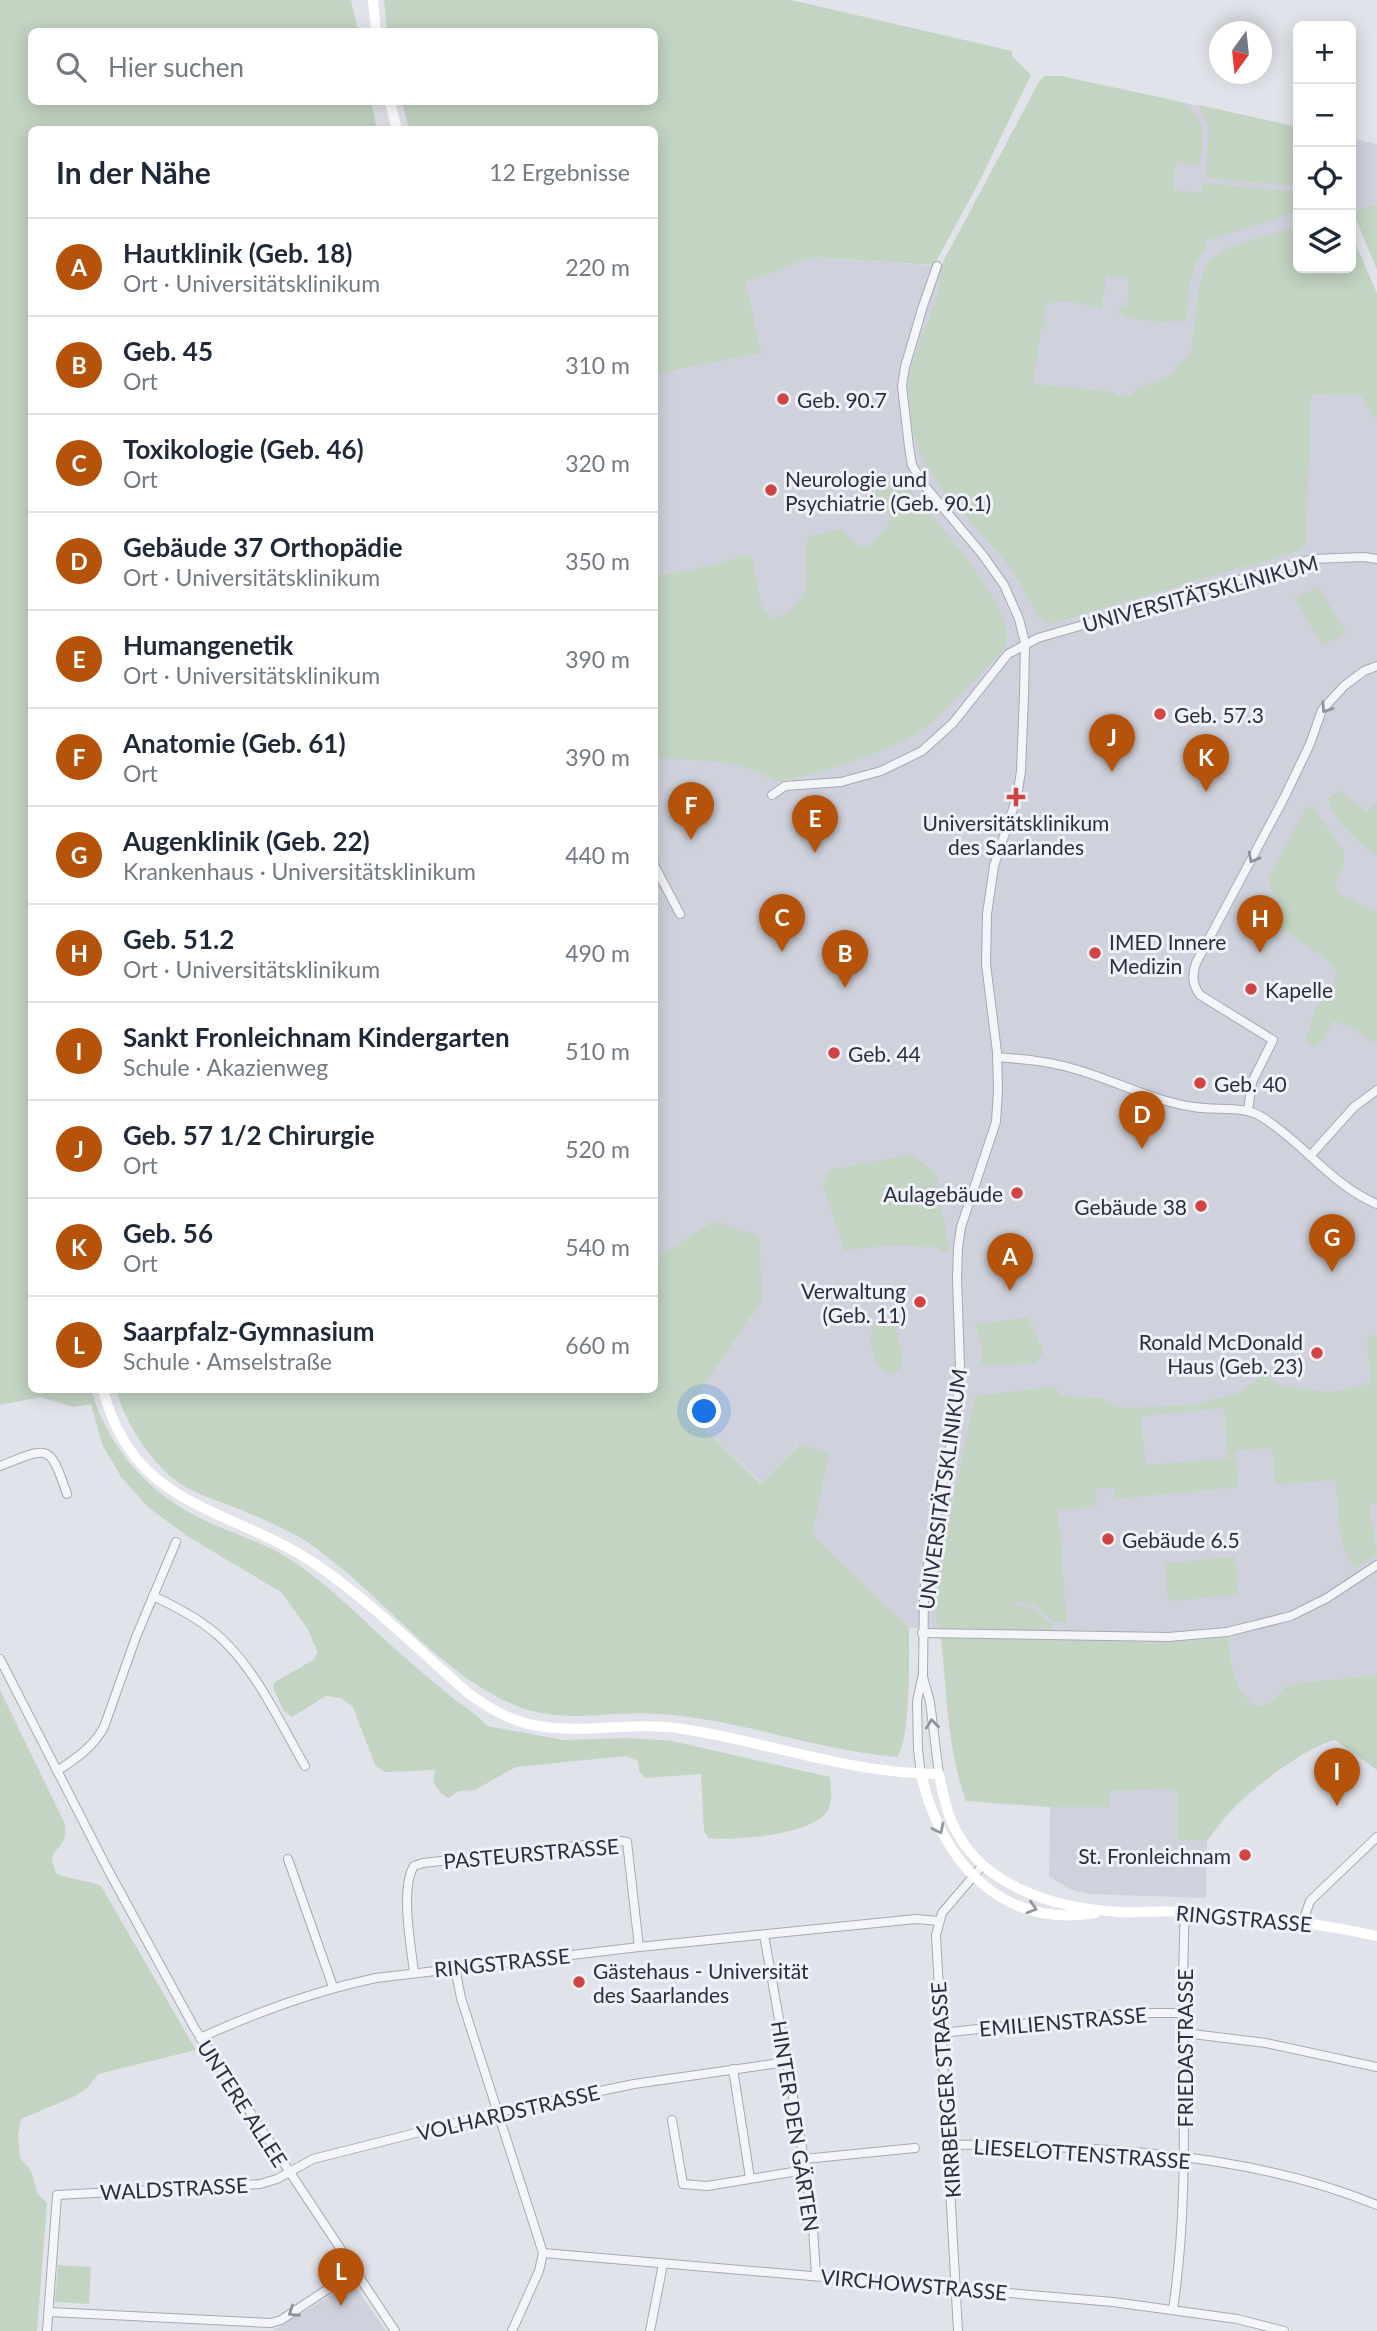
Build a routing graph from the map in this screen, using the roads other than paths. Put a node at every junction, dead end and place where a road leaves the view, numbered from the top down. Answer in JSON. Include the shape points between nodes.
{"nodes":[{"id":1,"x":373,"y":0,"type":"edge"},
{"id":2,"x":376,"y":28,"type":"edge"},
{"id":3,"x":391,"y":105,"type":"edge"},
{"id":4,"x":396,"y":126,"type":"edge"},
{"id":5,"x":937,"y":265,"type":"dead end"},
{"id":6,"x":1377,"y":559,"type":"edge"},
{"id":7,"x":1025,"y":643,"type":"junction"},
{"id":8,"x":1377,"y":666,"type":"edge"},
{"id":9,"x":772,"y":795,"type":"dead end"},
{"id":10,"x":658,"y":873,"type":"edge"},
{"id":11,"x":680,"y":914,"type":"dead end"},
{"id":12,"x":997,"y":1057,"type":"junction"},
{"id":13,"x":1377,"y":1090,"type":"edge"},
{"id":14,"x":1248,"y":1110,"type":"junction"},
{"id":15,"x":1310,"y":1156,"type":"junction"},
{"id":16,"x":1377,"y":1204,"type":"edge"},
{"id":17,"x":104,"y":1393,"type":"edge"},
{"id":18,"x":0,"y":1466,"type":"edge"},
{"id":19,"x":67,"y":1494,"type":"dead end"},
{"id":20,"x":176,"y":1542,"type":"dead end"},
{"id":21,"x":1377,"y":1565,"type":"edge"},
{"id":22,"x":153,"y":1596,"type":"junction"},
{"id":23,"x":922,"y":1633,"type":"junction"},
{"id":24,"x":0,"y":1660,"type":"edge"},
{"id":25,"x":923,"y":1674,"type":"junction"},
{"id":26,"x":305,"y":1766,"type":"dead end"},
{"id":27,"x":57,"y":1771,"type":"junction"},
{"id":28,"x":921,"y":1774,"type":"junction"},
{"id":29,"x":939,"y":1774,"type":"junction"},
{"id":30,"x":1377,"y":1837,"type":"edge"},
{"id":31,"x":288,"y":1859,"type":"dead end"},
{"id":32,"x":983,"y":1864,"type":"junction"},
{"id":33,"x":972,"y":1877,"type":"junction"},
{"id":34,"x":1109,"y":1910,"type":"junction"},
{"id":35,"x":1185,"y":1911,"type":"junction"},
{"id":36,"x":939,"y":1920,"type":"junction"},
{"id":37,"x":1303,"y":1921,"type":"junction"},
{"id":38,"x":764,"y":1935,"type":"junction"},
{"id":39,"x":1377,"y":1936,"type":"edge"},
{"id":40,"x":639,"y":1947,"type":"junction"},
{"id":41,"x":455,"y":1968,"type":"junction"},
{"id":42,"x":414,"y":1972,"type":"junction"},
{"id":43,"x":333,"y":1987,"type":"junction"},
{"id":44,"x":1184,"y":2013,"type":"junction"},
{"id":45,"x":942,"y":2033,"type":"junction"},
{"id":46,"x":1184,"y":2033,"type":"junction"},
{"id":47,"x":200,"y":2038,"type":"junction"},
{"id":48,"x":786,"y":2062,"type":"junction"},
{"id":49,"x":1377,"y":2067,"type":"edge"},
{"id":50,"x":733,"y":2069,"type":"junction"},
{"id":51,"x":499,"y":2112,"type":"junction"},
{"id":52,"x":672,"y":2120,"type":"dead end"},
{"id":53,"x":949,"y":2146,"type":"junction"},
{"id":54,"x":915,"y":2148,"type":"dead end"},
{"id":55,"x":1183,"y":2158,"type":"junction"},
{"id":56,"x":804,"y":2159,"type":"junction"},
{"id":57,"x":805,"y":2170,"type":"junction"},
{"id":58,"x":288,"y":2173,"type":"junction"},
{"id":59,"x":750,"y":2178,"type":"junction"},
{"id":60,"x":1377,"y":2205,"type":"edge"},
{"id":61,"x":542,"y":2253,"type":"junction"},
{"id":62,"x":663,"y":2264,"type":"junction"},
{"id":63,"x":355,"y":2271,"type":"junction"},
{"id":64,"x":816,"y":2276,"type":"junction"},
{"id":65,"x":956,"y":2288,"type":"junction"},
{"id":66,"x":1173,"y":2309,"type":"junction"},
{"id":67,"x":50,"y":2312,"type":"junction"},
{"id":68,"x":271,"y":2327,"type":"edge"},
{"id":69,"x":47,"y":2331,"type":"edge"},
{"id":70,"x":395,"y":2331,"type":"edge"},
{"id":71,"x":512,"y":2331,"type":"edge"},
{"id":72,"x":650,"y":2331,"type":"edge"},
{"id":73,"x":958,"y":2331,"type":"edge"},
{"id":74,"x":1284,"y":2331,"type":"edge"}],
"edges":[{"from":1,"to":2,"type":"street"},
{"from":3,"to":4,"type":"street"},
{"from":5,"to":7,"type":"street","name":"UNIVERSITÄTSKLINIKUM","via":[[902,386],[912,465],[1004,585]]},
{"from":6,"to":7,"type":"street","name":"UNIVERSITÄTSKLINIKUM","via":[[1312,559]]},
{"from":7,"to":9,"type":"street","name":"UNIVERSITÄTSKLINIKUM","via":[[1008,654],[953,723],[922,751],[881,771],[841,782],[785,786]]},
{"from":7,"to":12,"type":"street","name":"UNIVERSITÄTSKLINIKUM","via":[[1021,771],[994,866],[987,914],[986,964]]},
{"from":8,"to":14,"type":"street","one_way":true,"via":[[1344,686],[1322,709],[1284,798],[1192,975],[1200,995],[1273,1040],[1252,1082]]},
{"from":10,"to":11,"type":"street"},
{"from":12,"to":14,"type":"street","via":[[1073,1068],[1186,1106]]},
{"from":12,"to":23,"type":"street","name":"UNIVERSITÄTSKLINIKUM","via":[[994,1132],[958,1247],[961,1352],[956,1419],[931,1546]]},
{"from":13,"to":15,"type":"street","via":[[1354,1107]]},
{"from":14,"to":15,"type":"street"},
{"from":15,"to":16,"type":"street","via":[[1342,1186]]},
{"from":17,"to":28,"type":"street","via":[[130,1450],[160,1483],[318,1566],[468,1693],[510,1719],[561,1728],[683,1729],[836,1763]]},
{"from":18,"to":19,"type":"street","via":[[47,1453],[56,1461]]},
{"from":20,"to":22,"type":"street"},
{"from":21,"to":23,"type":"street","via":[[1291,1616],[1227,1632],[1168,1637]]},
{"from":22,"to":26,"type":"street","via":[[198,1620],[237,1655]]},
{"from":22,"to":27,"type":"street","via":[[101,1733],[87,1750]]},
{"from":23,"to":25,"type":"street","name":"UNIVERSITÄTSKLINIKUM"},
{"from":24,"to":27,"type":"street","name":"UNTERE ALLEE"},
{"from":25,"to":28,"type":"street","via":[[917,1701]]},
{"from":29,"to":25,"type":"street","one_way":true},
{"from":27,"to":47,"type":"street","name":"UNTERE ALLEE"},
{"from":28,"to":29,"type":"street"},
{"from":28,"to":33,"type":"street","name":"RINGSTRASSE","one_way":true,"via":[[938,1828]]},
{"from":29,"to":32,"type":"street","name":"RINGSTRASSE","via":[[952,1823]]},
{"from":30,"to":37,"type":"street","via":[[1310,1901]]},
{"from":31,"to":43,"type":"street"},
{"from":32,"to":33,"type":"street"},
{"from":32,"to":34,"type":"street","name":"RINGSTRASSE","via":[[1030,1894]]},
{"from":33,"to":34,"type":"street","name":"RINGSTRASSE","one_way":true,"via":[[1013,1903],[1040,1911],[1082,1915]]},
{"from":33,"to":36,"type":"street"},
{"from":34,"to":35,"type":"street","name":"RINGSTRASSE"},
{"from":35,"to":37,"type":"street","name":"RINGSTRASSE"},
{"from":35,"to":44,"type":"street","name":"FRIEDASTRASSE"},
{"from":36,"to":38,"type":"street","name":"RINGSTRASSE"},
{"from":36,"to":45,"type":"street","name":"KIRRBERGER STRASSE","via":[[936,1947]]},
{"from":37,"to":39,"type":"street","name":"RINGSTRASSE"},
{"from":38,"to":40,"type":"street","name":"RINGSTRASSE"},
{"from":38,"to":48,"type":"street","name":"HINTER DEN GÄRTEN"},
{"from":40,"to":41,"type":"street","name":"RINGSTRASSE"},
{"from":40,"to":42,"type":"street","name":"PASTEURSTRASSE","via":[[627,1842],[449,1860],[414,1866],[409,1877]]},
{"from":41,"to":42,"type":"street","name":"RINGSTRASSE"},
{"from":41,"to":51,"type":"street"},
{"from":42,"to":43,"type":"street","name":"RINGSTRASSE"},
{"from":43,"to":47,"type":"street","name":"RINGSTRASSE"},
{"from":44,"to":45,"type":"street","name":"EMILIENSTRASSE","via":[[1121,2013]]},
{"from":44,"to":46,"type":"street","name":"FRIEDASTRASSE"},
{"from":45,"to":53,"type":"street","name":"KIRRBERGER STRASSE"},
{"from":46,"to":49,"type":"street","via":[[1266,2043]]},
{"from":46,"to":55,"type":"street","name":"FRIEDASTRASSE"},
{"from":47,"to":58,"type":"street","name":"UNTERE ALLEE"},
{"from":48,"to":50,"type":"street","name":"VOLHARDSTRASSE"},
{"from":48,"to":56,"type":"street","name":"HINTER DEN GÄRTEN"},
{"from":50,"to":51,"type":"street","name":"VOLHARDSTRASSE"},
{"from":50,"to":59,"type":"street"},
{"from":51,"to":58,"type":"street","name":"VOLHARDSTRASSE","via":[[313,2159]]},
{"from":51,"to":61,"type":"street"},
{"from":52,"to":59,"type":"street","via":[[683,2184],[707,2186]]},
{"from":53,"to":55,"type":"street","name":"LIESELOTTENSTRASSE","via":[[1076,2148]]},
{"from":53,"to":65,"type":"street","name":"KIRRBERGER STRASSE"},
{"from":54,"to":56,"type":"street"},
{"from":55,"to":60,"type":"street","name":"LIESELOTTENSTRASSE","via":[[1281,2175]]},
{"from":55,"to":66,"type":"street","name":"FRIEDASTRASSE","via":[[1181,2243]]},
{"from":56,"to":57,"type":"street","name":"HINTER DEN GÄRTEN"},
{"from":57,"to":59,"type":"street"},
{"from":57,"to":64,"type":"street","name":"HINTER DEN GÄRTEN"},
{"from":58,"to":63,"type":"street","name":"UNTERE ALLEE"},
{"from":58,"to":67,"type":"street","name":"WALDSTRASSE","via":[[260,2184],[57,2195]]},
{"from":61,"to":62,"type":"street","name":"VIRCHOWSTRASSE"},
{"from":61,"to":71,"type":"street","via":[[539,2271]]},
{"from":62,"to":64,"type":"street","name":"VIRCHOWSTRASSE"},
{"from":62,"to":72,"type":"street"},
{"from":63,"to":68,"type":"street","one_way":true},
{"from":63,"to":70,"type":"street","name":"UNTERE ALLEE"},
{"from":64,"to":65,"type":"street","name":"VIRCHOWSTRASSE"},
{"from":65,"to":66,"type":"street","name":"VIRCHOWSTRASSE"},
{"from":65,"to":73,"type":"street","name":"KIRRBERGER STRASSE"},
{"from":66,"to":74,"type":"street","name":"VIRCHOWSTRASSE"},
{"from":67,"to":68,"type":"street"},
{"from":67,"to":69,"type":"street"}]}
